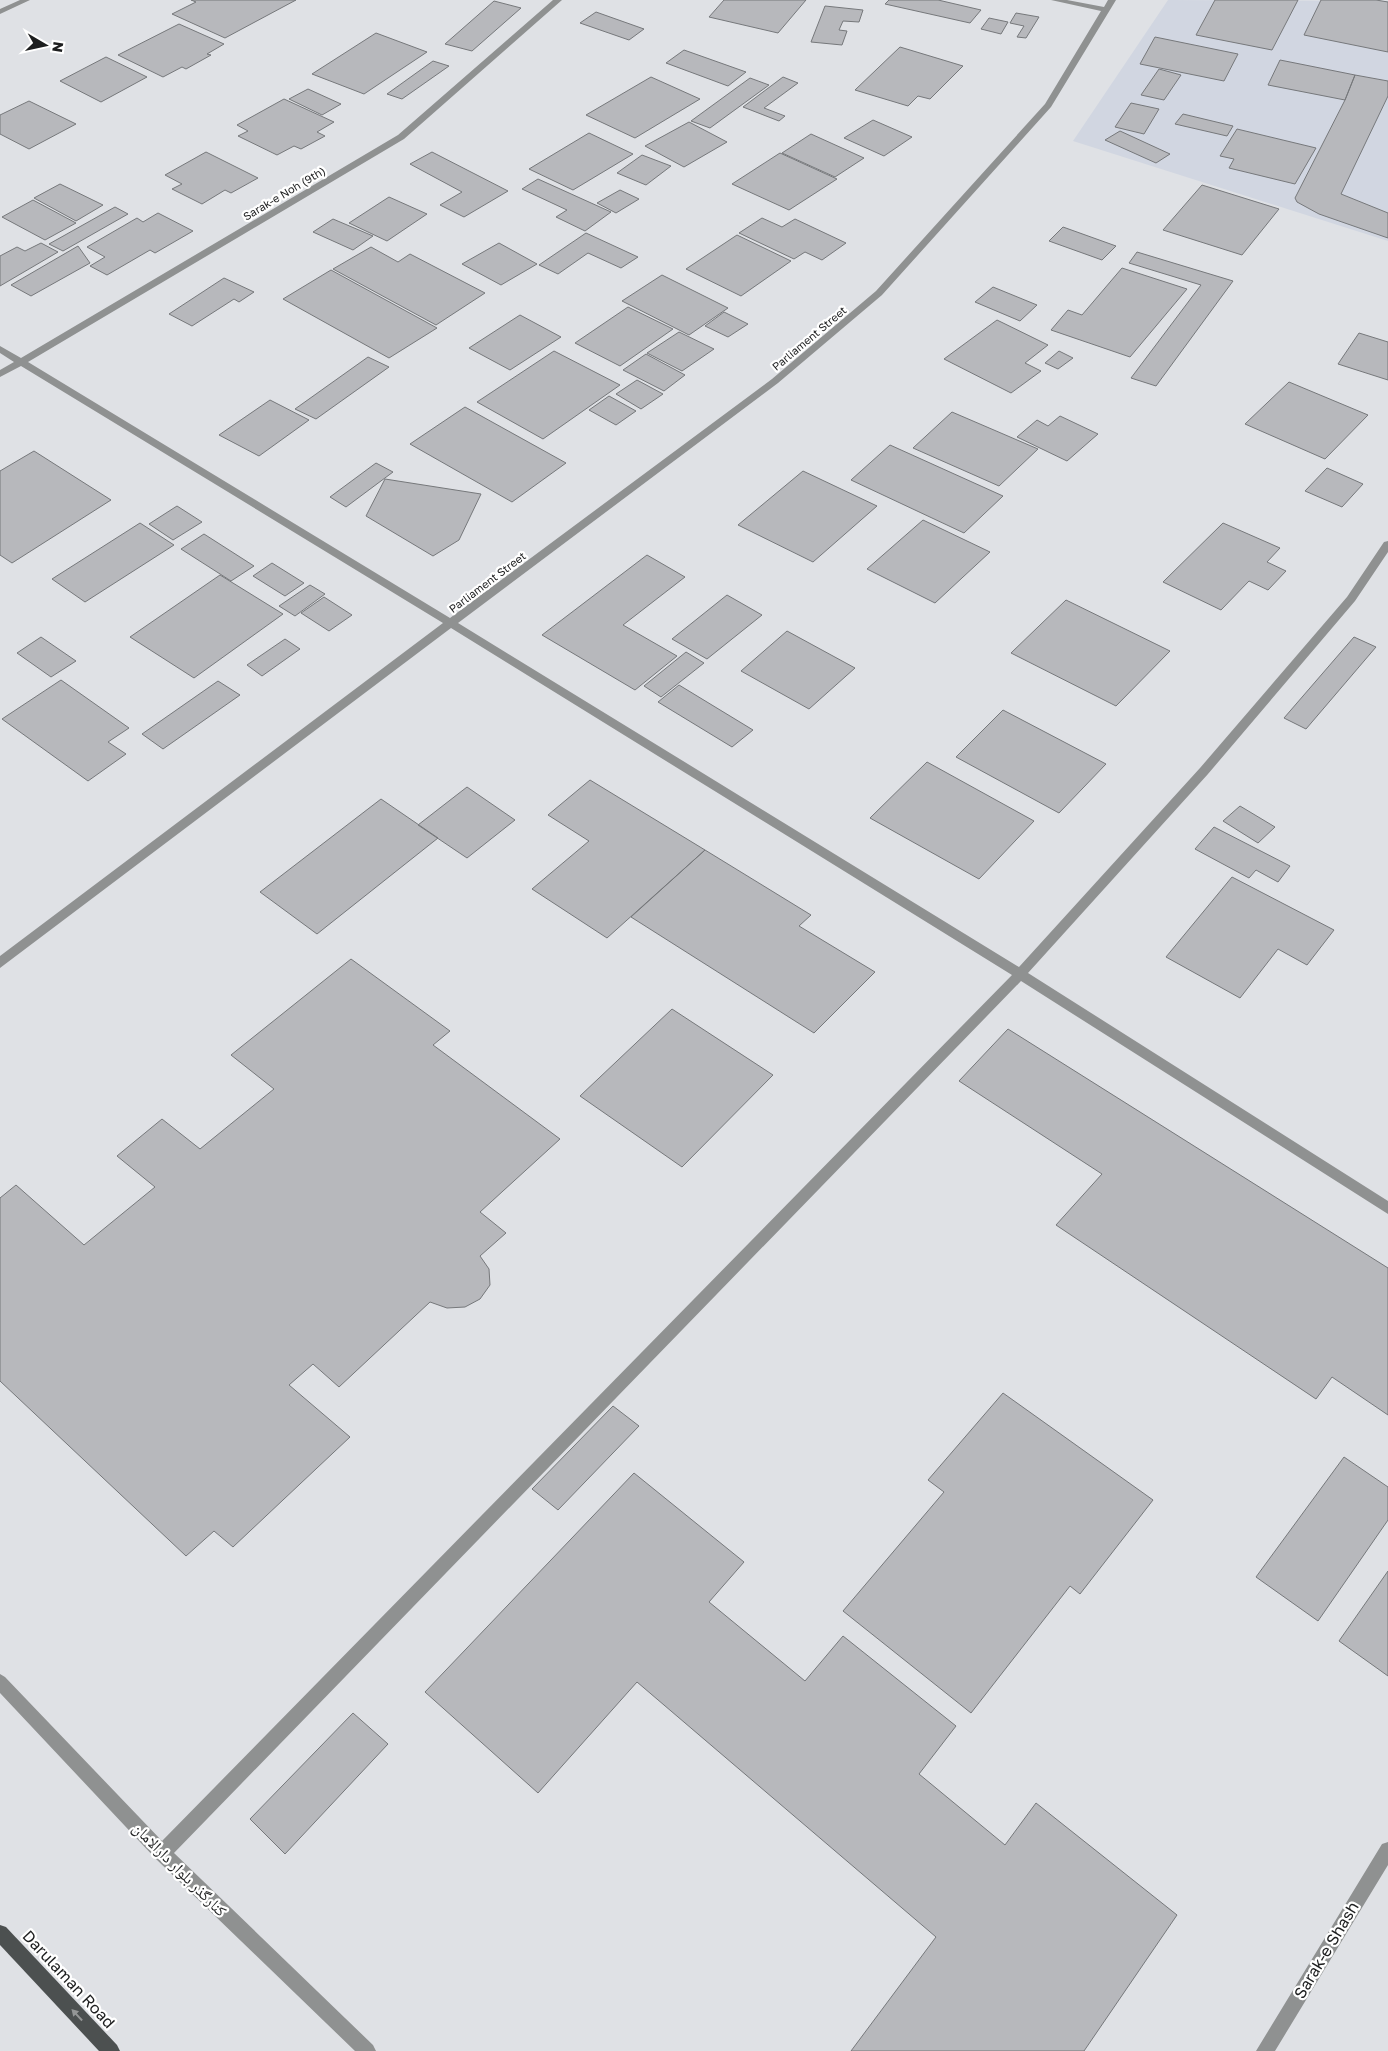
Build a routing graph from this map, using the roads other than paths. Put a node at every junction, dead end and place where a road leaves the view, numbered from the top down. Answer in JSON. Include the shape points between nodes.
{"nodes":[{"id":1,"x":26,"y":0,"type":"edge"},
{"id":2,"x":558,"y":0,"type":"edge"},
{"id":3,"x":1055,"y":0,"type":"edge"},
{"id":4,"x":1112,"y":0,"type":"edge"},
{"id":5,"x":1106,"y":10,"type":"junction"},
{"id":6,"x":0,"y":12,"type":"edge"},
{"id":7,"x":0,"y":349,"type":"edge"},
{"id":8,"x":20,"y":362,"type":"junction"},
{"id":9,"x":0,"y":374,"type":"edge"},
{"id":10,"x":1388,"y":544,"type":"edge"},
{"id":11,"x":451,"y":623,"type":"junction"},
{"id":12,"x":0,"y":963,"type":"edge"},
{"id":13,"x":1020,"y":974,"type":"junction"},
{"id":14,"x":1388,"y":1208,"type":"edge"},
{"id":15,"x":0,"y":1682,"type":"edge"},
{"id":16,"x":1388,"y":1850,"type":"edge"},
{"id":17,"x":162,"y":1853,"type":"junction"},
{"id":18,"x":0,"y":1933,"type":"edge"},
{"id":19,"x":111,"y":2051,"type":"edge"},
{"id":20,"x":367,"y":2051,"type":"edge"},
{"id":21,"x":1265,"y":2051,"type":"edge"}],
"edges":[{"from":1,"to":6,"type":"street"},
{"from":2,"to":8,"type":"street","name":"Sarak-e Noh (9th)","via":[[401,137]]},
{"from":3,"to":5,"type":"street"},
{"from":4,"to":5,"type":"street","name":"Parliament Street"},
{"from":5,"to":11,"type":"street","name":"Parliament Street","via":[[1048,104],[879,293],[775,381]]},
{"from":7,"to":8,"type":"street"},
{"from":8,"to":9,"type":"street","name":"Sarak-e Noh (9th)"},
{"from":8,"to":11,"type":"street"},
{"from":10,"to":13,"type":"street","via":[[1351,599],[1204,771]]},
{"from":11,"to":12,"type":"street","name":"Parliament Street"},
{"from":11,"to":13,"type":"street"},
{"from":13,"to":14,"type":"street"},
{"from":13,"to":17,"type":"street"},
{"from":15,"to":17,"type":"street","name":"کنارگذر بلوار دارالامان"},
{"from":16,"to":21,"type":"street","name":"Sarak-e Shash"},
{"from":17,"to":20,"type":"street","name":"کنارگذر بلوار دارالامان"},
{"from":19,"to":18,"type":"main road","name":"Darulaman Road","one_way":true}]}
